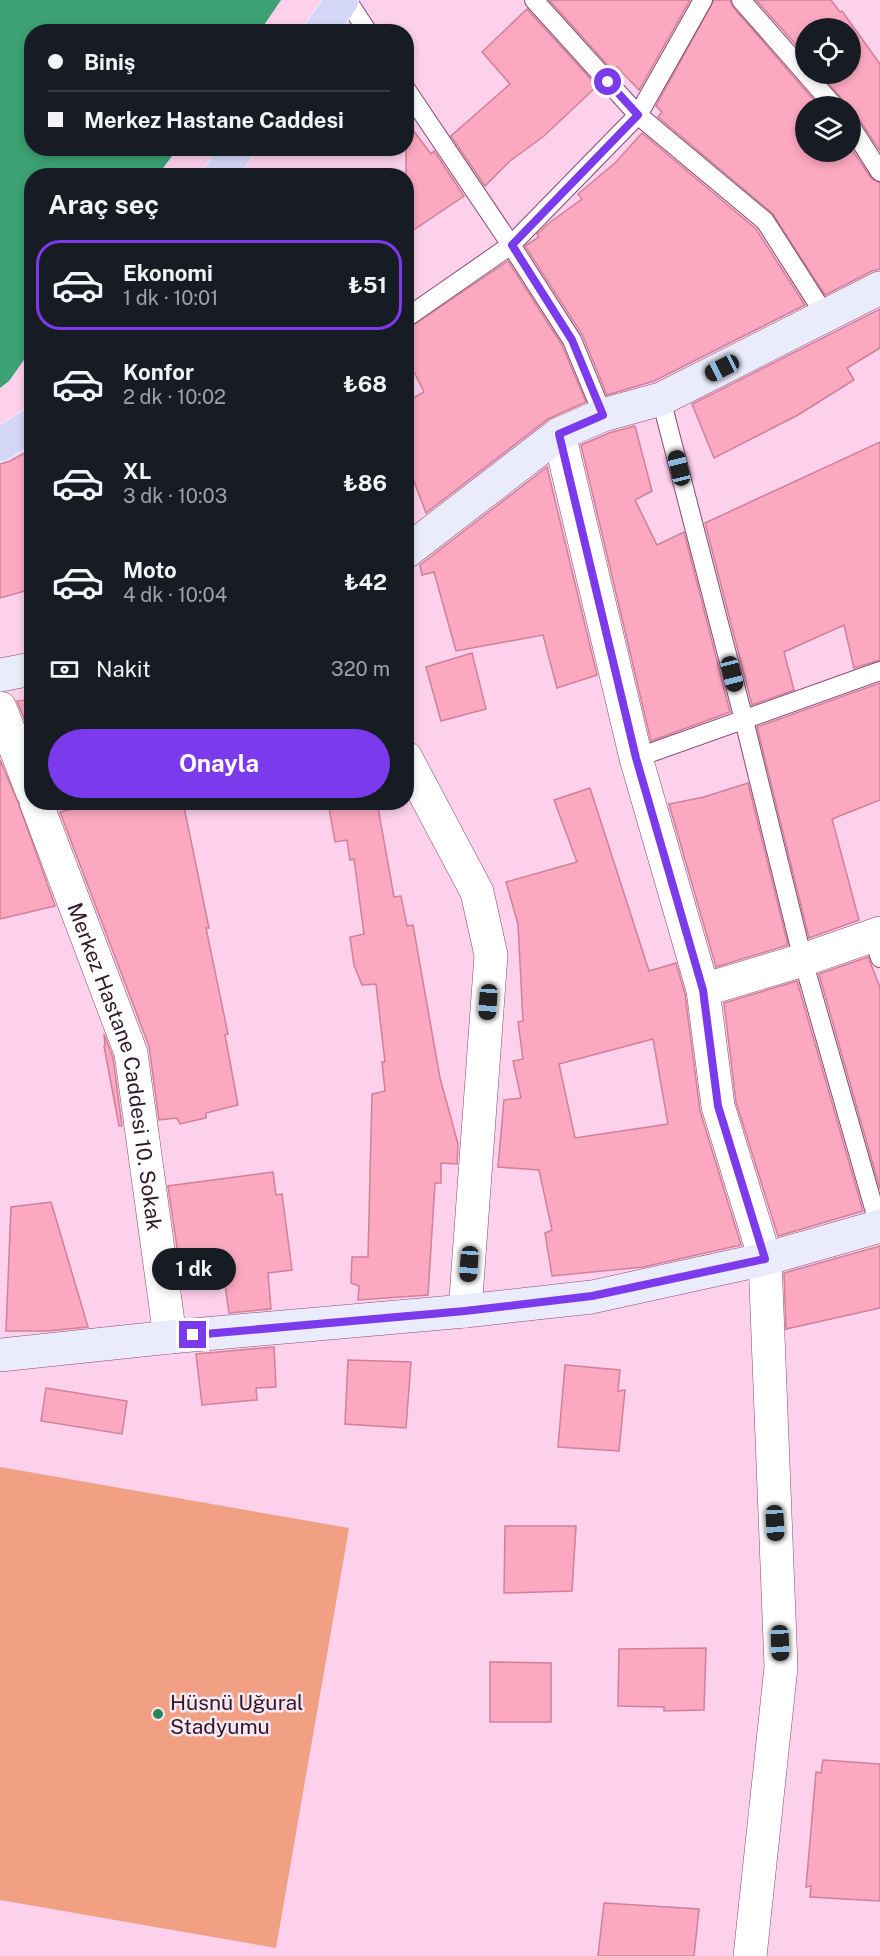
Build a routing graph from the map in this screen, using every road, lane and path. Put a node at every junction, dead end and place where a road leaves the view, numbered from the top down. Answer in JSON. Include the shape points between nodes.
{"nodes":[{"id":1,"x":342,"y":0,"type":"edge"},
{"id":2,"x":347,"y":0,"type":"edge"},
{"id":3,"x":534,"y":0,"type":"edge"},
{"id":4,"x":703,"y":0,"type":"edge"},
{"id":5,"x":741,"y":0,"type":"edge"},
{"id":6,"x":326,"y":24,"type":"edge"},
{"id":7,"x":363,"y":24,"type":"edge"},
{"id":8,"x":825,"y":96,"type":"edge"},
{"id":9,"x":414,"y":101,"type":"edge"},
{"id":10,"x":638,"y":115,"type":"junction"},
{"id":11,"x":861,"y":142,"type":"edge"},
{"id":12,"x":880,"y":172,"type":"edge"},
{"id":13,"x":512,"y":245,"type":"junction"},
{"id":14,"x":880,"y":288,"type":"edge"},
{"id":15,"x":414,"y":312,"type":"edge"},
{"id":16,"x":825,"y":315,"type":"junction"},
{"id":17,"x":661,"y":399,"type":"junction"},
{"id":18,"x":603,"y":415,"type":"junction"},
{"id":19,"x":24,"y":429,"type":"edge"},
{"id":20,"x":559,"y":434,"type":"junction"},
{"id":21,"x":0,"y":445,"type":"edge"},
{"id":22,"x":414,"y":546,"type":"edge"},
{"id":23,"x":24,"y":670,"type":"edge"},
{"id":24,"x":880,"y":671,"type":"edge"},
{"id":25,"x":0,"y":675,"type":"edge"},
{"id":26,"x":0,"y":708,"type":"edge"},
{"id":27,"x":744,"y":720,"type":"junction"},
{"id":28,"x":636,"y":758,"type":"junction"},
{"id":29,"x":24,"y":770,"type":"edge"},
{"id":30,"x":414,"y":773,"type":"edge"},
{"id":31,"x":39,"y":810,"type":"edge"},
{"id":32,"x":878,"y":942,"type":"edge"},
{"id":33,"x":803,"y":960,"type":"junction"},
{"id":34,"x":703,"y":990,"type":"junction"},
{"id":35,"x":880,"y":1226,"type":"edge"},
{"id":36,"x":765,"y":1259,"type":"junction"},
{"id":37,"x":465,"y":1311,"type":"junction"},
{"id":38,"x":170,"y":1337,"type":"junction"},
{"id":39,"x":0,"y":1355,"type":"edge"},
{"id":40,"x":750,"y":1956,"type":"edge"}],
"edges":[{"from":1,"to":6,"type":"main road"},
{"from":2,"to":7,"type":"lane"},
{"from":3,"to":10,"type":"lane"},
{"from":4,"to":10,"type":"lane"},
{"from":5,"to":8,"type":"lane"},
{"from":9,"to":13,"type":"lane"},
{"from":10,"to":13,"type":"lane"},
{"from":10,"to":16,"type":"lane","via":[[765,221]]},
{"from":11,"to":12,"type":"lane"},
{"from":13,"to":15,"type":"lane"},
{"from":13,"to":18,"type":"lane","via":[[572,340]]},
{"from":14,"to":16,"type":"street"},
{"from":16,"to":17,"type":"street"},
{"from":17,"to":18,"type":"street"},
{"from":17,"to":27,"type":"lane"},
{"from":18,"to":20,"type":"street"},
{"from":19,"to":21,"type":"main road"},
{"from":20,"to":22,"type":"street"},
{"from":20,"to":28,"type":"street"},
{"from":23,"to":25,"type":"street"},
{"from":24,"to":27,"type":"lane"},
{"from":26,"to":29,"type":"street"},
{"from":27,"to":28,"type":"lane"},
{"from":27,"to":33,"type":"lane"},
{"from":28,"to":34,"type":"street"},
{"from":30,"to":37,"type":"street","via":[[477,892],[491,955]]},
{"from":31,"to":38,"type":"street","name":"Merkez Hastane Caddesi 10. Sokak","via":[[131,1053]]},
{"from":32,"to":33,"type":"street"},
{"from":33,"to":34,"type":"street"},
{"from":33,"to":35,"type":"lane"},
{"from":34,"to":36,"type":"street","via":[[718,1106]]},
{"from":35,"to":36,"type":"street"},
{"from":36,"to":37,"type":"street","via":[[592,1296]]},
{"from":36,"to":40,"type":"street","via":[[781,1667]]},
{"from":37,"to":38,"type":"street"},
{"from":38,"to":39,"type":"street"}]}
